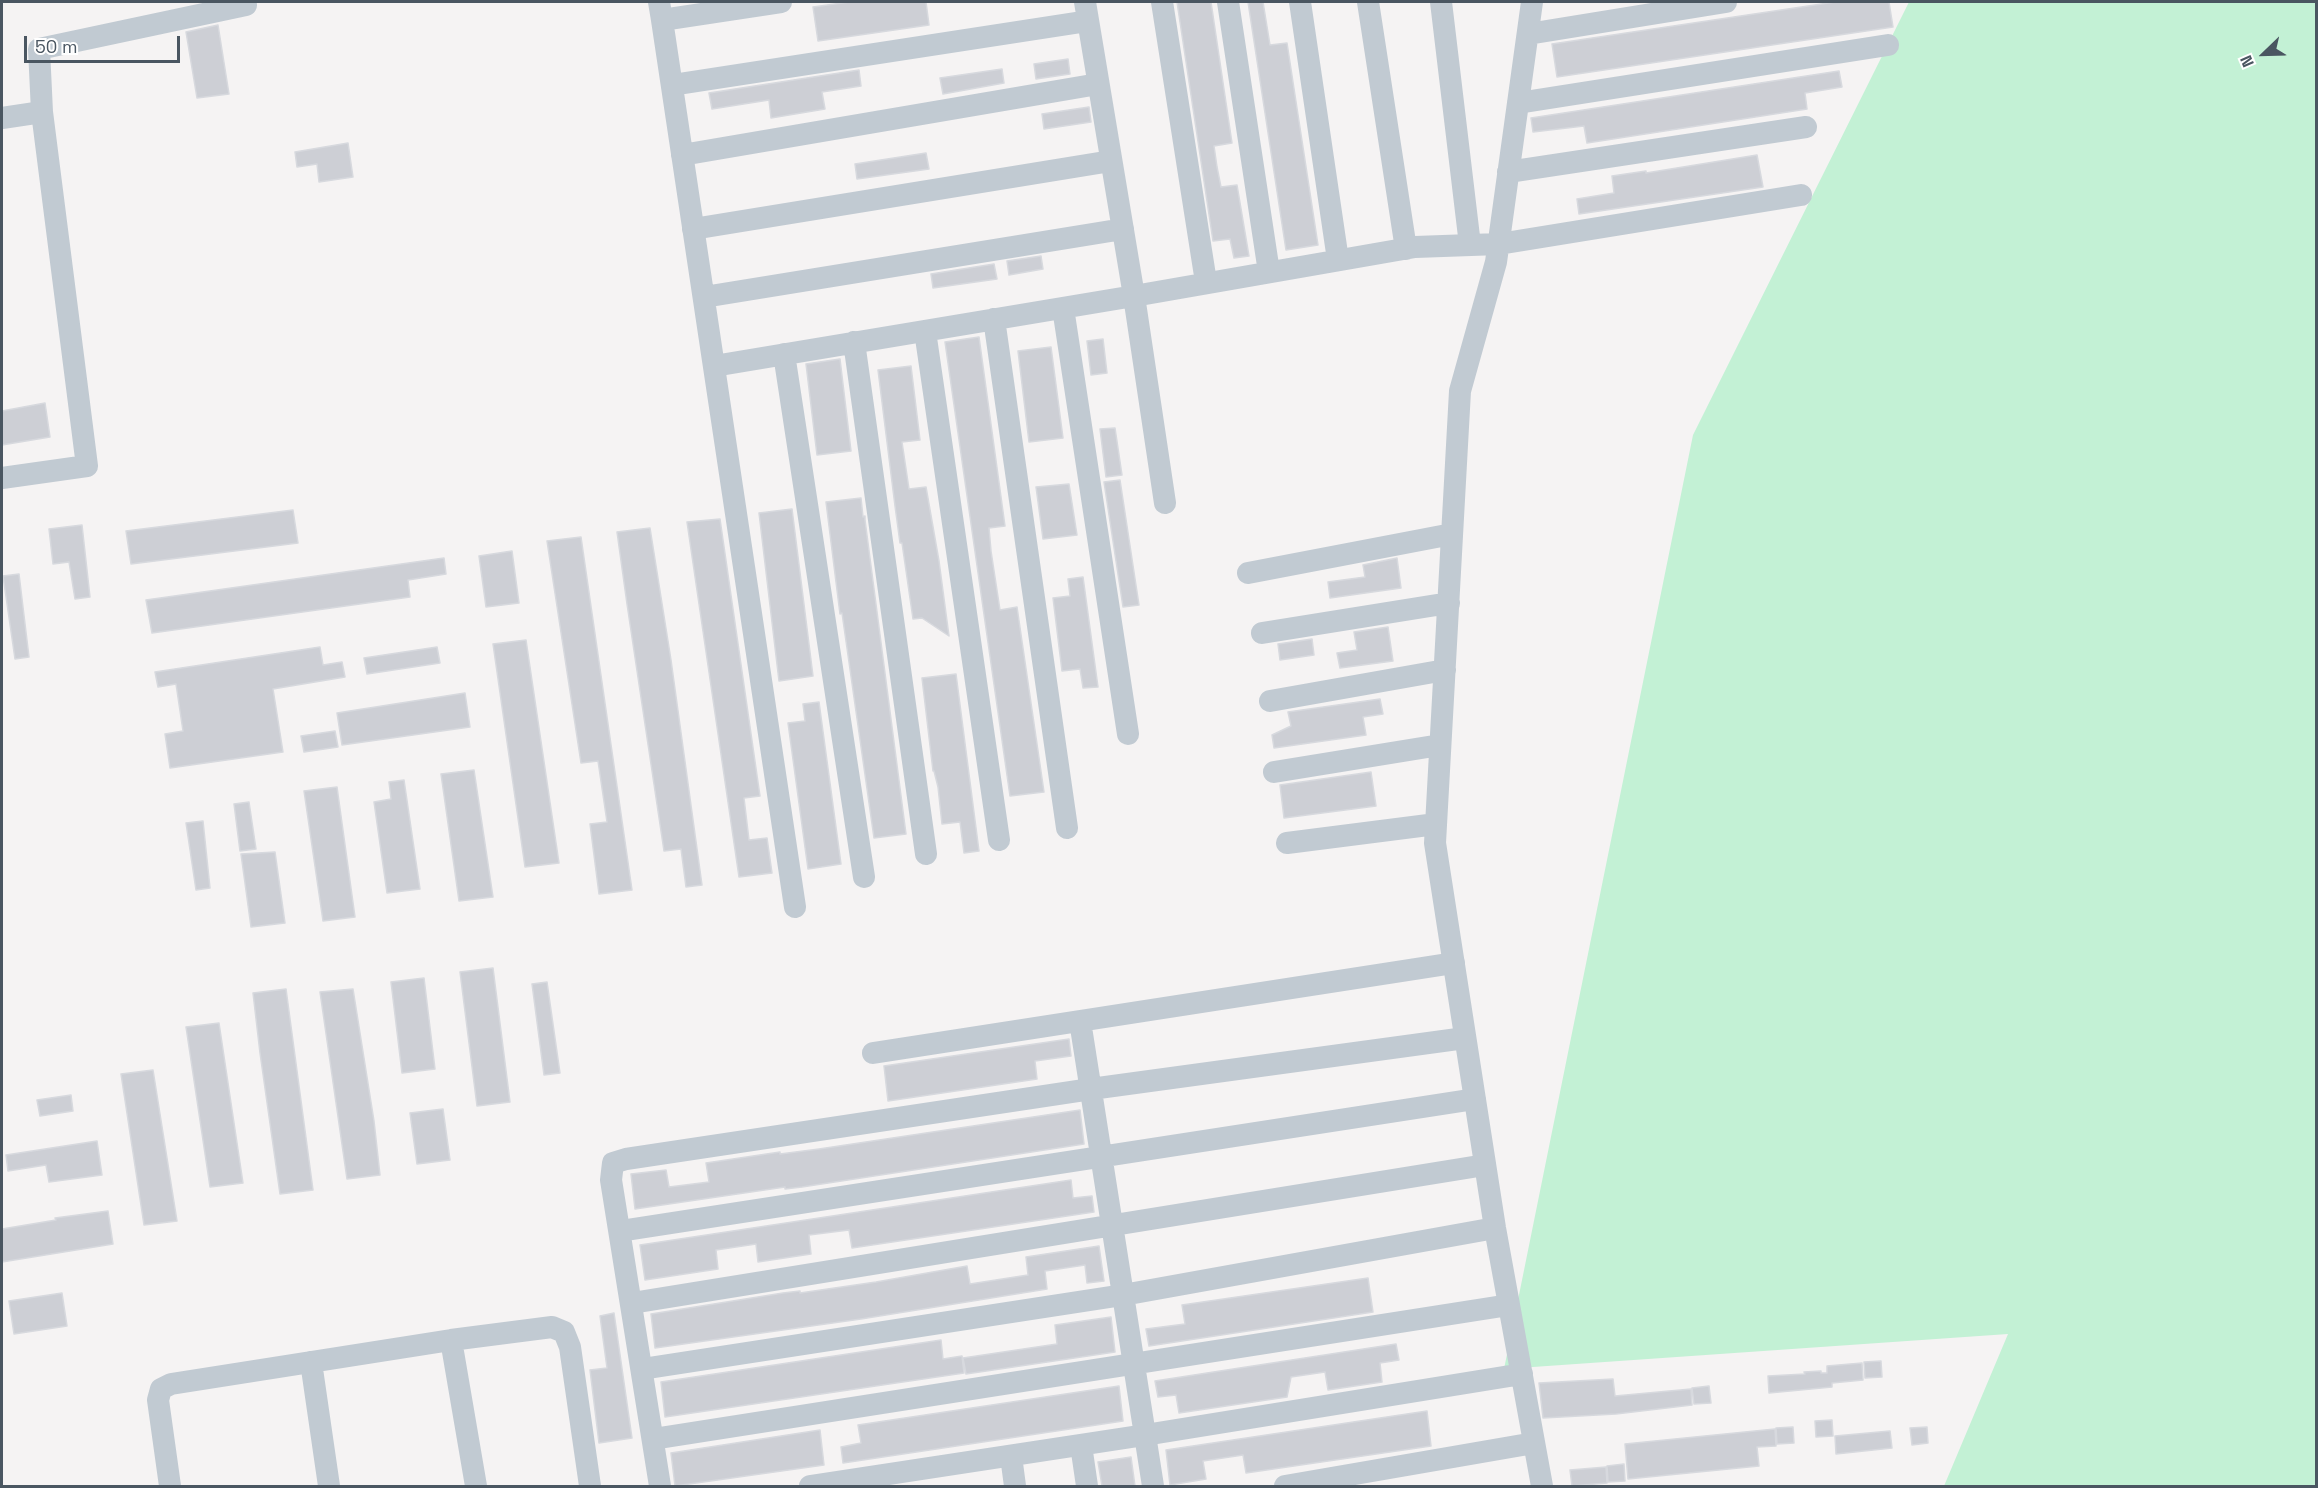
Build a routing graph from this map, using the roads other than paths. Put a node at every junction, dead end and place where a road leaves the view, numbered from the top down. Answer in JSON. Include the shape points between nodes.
{"nodes":[{"id":1,"x":245,"y":2,"type":"edge"},
{"id":2,"x":781,"y":2,"type":"edge"},
{"id":3,"x":1162,"y":2,"type":"edge"},
{"id":4,"x":1228,"y":2,"type":"edge"},
{"id":5,"x":1300,"y":2,"type":"edge"},
{"id":6,"x":1368,"y":2,"type":"edge"},
{"id":7,"x":1441,"y":2,"type":"edge"},
{"id":8,"x":1532,"y":2,"type":"edge"},
{"id":9,"x":1726,"y":2,"type":"edge"},
{"id":10,"x":661,"y":11,"type":"edge"},
{"id":11,"x":1086,"y":11,"type":"edge"},
{"id":12,"x":1528,"y":34,"type":"junction"},
{"id":13,"x":1888,"y":45,"type":"dead end"},
{"id":14,"x":1098,"y":84,"type":"junction"},
{"id":15,"x":672,"y":85,"type":"junction"},
{"id":16,"x":1518,"y":103,"type":"junction"},
{"id":17,"x":42,"y":112,"type":"junction"},
{"id":18,"x":2,"y":118,"type":"edge"},
{"id":19,"x":1806,"y":127,"type":"dead end"},
{"id":20,"x":682,"y":155,"type":"junction"},
{"id":21,"x":1112,"y":161,"type":"junction"},
{"id":22,"x":1508,"y":172,"type":"junction"},
{"id":23,"x":1801,"y":195,"type":"dead end"},
{"id":24,"x":693,"y":229,"type":"junction"},
{"id":25,"x":1123,"y":229,"type":"junction"},
{"id":26,"x":1498,"y":244,"type":"junction"},
{"id":27,"x":1470,"y":246,"type":"junction"},
{"id":28,"x":1406,"y":249,"type":"junction"},
{"id":29,"x":1338,"y":260,"type":"junction"},
{"id":30,"x":1269,"y":272,"type":"junction"},
{"id":31,"x":1206,"y":282,"type":"junction"},
{"id":32,"x":1134,"y":296,"type":"junction"},
{"id":33,"x":704,"y":297,"type":"junction"},
{"id":34,"x":1063,"y":308,"type":"junction"},
{"id":35,"x":994,"y":319,"type":"junction"},
{"id":36,"x":925,"y":331,"type":"junction"},
{"id":37,"x":854,"y":342,"type":"junction"},
{"id":38,"x":784,"y":354,"type":"junction"},
{"id":39,"x":714,"y":366,"type":"junction"},
{"id":40,"x":2,"y":478,"type":"edge"},
{"id":41,"x":1165,"y":504,"type":"dead end"},
{"id":42,"x":1452,"y":534,"type":"junction"},
{"id":43,"x":1248,"y":573,"type":"dead end"},
{"id":44,"x":1449,"y":603,"type":"junction"},
{"id":45,"x":1262,"y":633,"type":"dead end"},
{"id":46,"x":1445,"y":670,"type":"junction"},
{"id":47,"x":1270,"y":700,"type":"dead end"},
{"id":48,"x":1128,"y":734,"type":"dead end"},
{"id":49,"x":1440,"y":745,"type":"junction"},
{"id":50,"x":1274,"y":772,"type":"dead end"},
{"id":51,"x":1436,"y":824,"type":"junction"},
{"id":52,"x":1067,"y":828,"type":"dead end"},
{"id":53,"x":999,"y":840,"type":"dead end"},
{"id":54,"x":1287,"y":843,"type":"dead end"},
{"id":55,"x":926,"y":854,"type":"dead end"},
{"id":56,"x":864,"y":877,"type":"dead end"},
{"id":57,"x":795,"y":906,"type":"dead end"},
{"id":58,"x":1454,"y":963,"type":"junction"},
{"id":59,"x":1080,"y":1021,"type":"junction"},
{"id":60,"x":1465,"y":1038,"type":"junction"},
{"id":61,"x":873,"y":1053,"type":"dead end"},
{"id":62,"x":1091,"y":1089,"type":"junction"},
{"id":63,"x":1475,"y":1100,"type":"junction"},
{"id":64,"x":1101,"y":1157,"type":"junction"},
{"id":65,"x":1485,"y":1165,"type":"junction"},
{"id":66,"x":1112,"y":1225,"type":"junction"},
{"id":67,"x":1495,"y":1228,"type":"junction"},
{"id":68,"x":620,"y":1231,"type":"junction"},
{"id":69,"x":1123,"y":1295,"type":"junction"},
{"id":70,"x":632,"y":1303,"type":"junction"},
{"id":71,"x":1509,"y":1305,"type":"junction"},
{"id":72,"x":451,"y":1340,"type":"junction"},
{"id":73,"x":311,"y":1362,"type":"junction"},
{"id":74,"x":1134,"y":1364,"type":"junction"},
{"id":75,"x":642,"y":1369,"type":"junction"},
{"id":76,"x":1522,"y":1374,"type":"junction"},
{"id":77,"x":1145,"y":1436,"type":"junction"},
{"id":78,"x":653,"y":1439,"type":"junction"},
{"id":79,"x":1534,"y":1443,"type":"junction"},
{"id":80,"x":1081,"y":1445,"type":"junction"},
{"id":81,"x":1011,"y":1456,"type":"junction"},
{"id":82,"x":944,"y":1476,"type":"edge"},
{"id":83,"x":874,"y":1482,"type":"edge"},
{"id":84,"x":170,"y":1486,"type":"edge"},
{"id":85,"x":328,"y":1486,"type":"edge"},
{"id":86,"x":476,"y":1486,"type":"edge"},
{"id":87,"x":590,"y":1486,"type":"edge"},
{"id":88,"x":660,"y":1486,"type":"edge"},
{"id":89,"x":810,"y":1486,"type":"edge"},
{"id":90,"x":1015,"y":1486,"type":"edge"},
{"id":91,"x":1087,"y":1486,"type":"edge"},
{"id":92,"x":1153,"y":1486,"type":"edge"},
{"id":93,"x":1285,"y":1486,"type":"edge"},
{"id":94,"x":1542,"y":1486,"type":"edge"}],
"edges":[{"from":1,"to":17,"type":"street","via":[[246,5],[39,49]]},
{"from":2,"to":10,"type":"street"},
{"from":3,"to":31,"type":"street"},
{"from":4,"to":30,"type":"street"},
{"from":5,"to":29,"type":"street"},
{"from":6,"to":28,"type":"street"},
{"from":7,"to":27,"type":"street"},
{"from":8,"to":12,"type":"street"},
{"from":9,"to":12,"type":"street"},
{"from":10,"to":15,"type":"street"},
{"from":11,"to":14,"type":"street"},
{"from":11,"to":15,"type":"street"},
{"from":12,"to":16,"type":"street"},
{"from":13,"to":16,"type":"street"},
{"from":14,"to":20,"type":"street"},
{"from":14,"to":21,"type":"street"},
{"from":15,"to":20,"type":"street"},
{"from":16,"to":22,"type":"street"},
{"from":17,"to":18,"type":"street"},
{"from":17,"to":40,"type":"street","via":[[87,466]]},
{"from":19,"to":22,"type":"street"},
{"from":20,"to":24,"type":"street"},
{"from":21,"to":24,"type":"street"},
{"from":21,"to":25,"type":"street"},
{"from":22,"to":26,"type":"street"},
{"from":23,"to":26,"type":"street"},
{"from":24,"to":33,"type":"street"},
{"from":25,"to":32,"type":"street"},
{"from":25,"to":33,"type":"street"},
{"from":26,"to":27,"type":"street"},
{"from":26,"to":42,"type":"street","via":[[1460,391]]},
{"from":27,"to":28,"type":"street"},
{"from":28,"to":29,"type":"street"},
{"from":29,"to":30,"type":"street"},
{"from":30,"to":31,"type":"street"},
{"from":31,"to":32,"type":"street"},
{"from":32,"to":34,"type":"street"},
{"from":32,"to":41,"type":"street"},
{"from":33,"to":39,"type":"street"},
{"from":34,"to":35,"type":"street"},
{"from":34,"to":48,"type":"street"},
{"from":35,"to":36,"type":"street"},
{"from":35,"to":52,"type":"street"},
{"from":36,"to":37,"type":"street"},
{"from":36,"to":53,"type":"street"},
{"from":37,"to":38,"type":"street"},
{"from":37,"to":55,"type":"street"},
{"from":38,"to":39,"type":"street"},
{"from":38,"to":56,"type":"street"},
{"from":39,"to":57,"type":"street"},
{"from":42,"to":43,"type":"street"},
{"from":42,"to":44,"type":"street"},
{"from":44,"to":45,"type":"street"},
{"from":44,"to":46,"type":"street"},
{"from":46,"to":47,"type":"street"},
{"from":46,"to":49,"type":"street"},
{"from":49,"to":50,"type":"street"},
{"from":49,"to":51,"type":"street"},
{"from":51,"to":54,"type":"street"},
{"from":51,"to":58,"type":"street","via":[[1435,843]]},
{"from":58,"to":59,"type":"street"},
{"from":58,"to":60,"type":"street"},
{"from":59,"to":61,"type":"street"},
{"from":59,"to":62,"type":"street"},
{"from":60,"to":62,"type":"street"},
{"from":60,"to":63,"type":"street"},
{"from":62,"to":64,"type":"street"},
{"from":62,"to":68,"type":"street","via":[[612,1163]]},
{"from":63,"to":64,"type":"street"},
{"from":63,"to":65,"type":"street"},
{"from":64,"to":66,"type":"street"},
{"from":64,"to":68,"type":"street"},
{"from":65,"to":66,"type":"street"},
{"from":65,"to":67,"type":"street"},
{"from":66,"to":69,"type":"street"},
{"from":66,"to":70,"type":"street"},
{"from":67,"to":69,"type":"street"},
{"from":67,"to":71,"type":"street"},
{"from":68,"to":70,"type":"street"},
{"from":69,"to":74,"type":"street"},
{"from":69,"to":75,"type":"street"},
{"from":70,"to":75,"type":"street"},
{"from":71,"to":74,"type":"street"},
{"from":71,"to":76,"type":"street"},
{"from":72,"to":73,"type":"street"},
{"from":72,"to":86,"type":"street"},
{"from":72,"to":87,"type":"street","via":[[552,1327],[564,1332],[570,1347]]},
{"from":73,"to":84,"type":"street","via":[[171,1384],[161,1389],[158,1400]]},
{"from":73,"to":85,"type":"street"},
{"from":74,"to":77,"type":"street"},
{"from":74,"to":78,"type":"street"},
{"from":75,"to":78,"type":"street"},
{"from":76,"to":77,"type":"street"},
{"from":76,"to":79,"type":"street"},
{"from":77,"to":80,"type":"street"},
{"from":77,"to":92,"type":"street"},
{"from":78,"to":88,"type":"street"},
{"from":79,"to":93,"type":"street"},
{"from":79,"to":94,"type":"street"},
{"from":80,"to":81,"type":"street"},
{"from":80,"to":91,"type":"street"},
{"from":81,"to":82,"type":"street"},
{"from":81,"to":90,"type":"street"},
{"from":82,"to":83,"type":"street"},
{"from":83,"to":89,"type":"street"}]}
